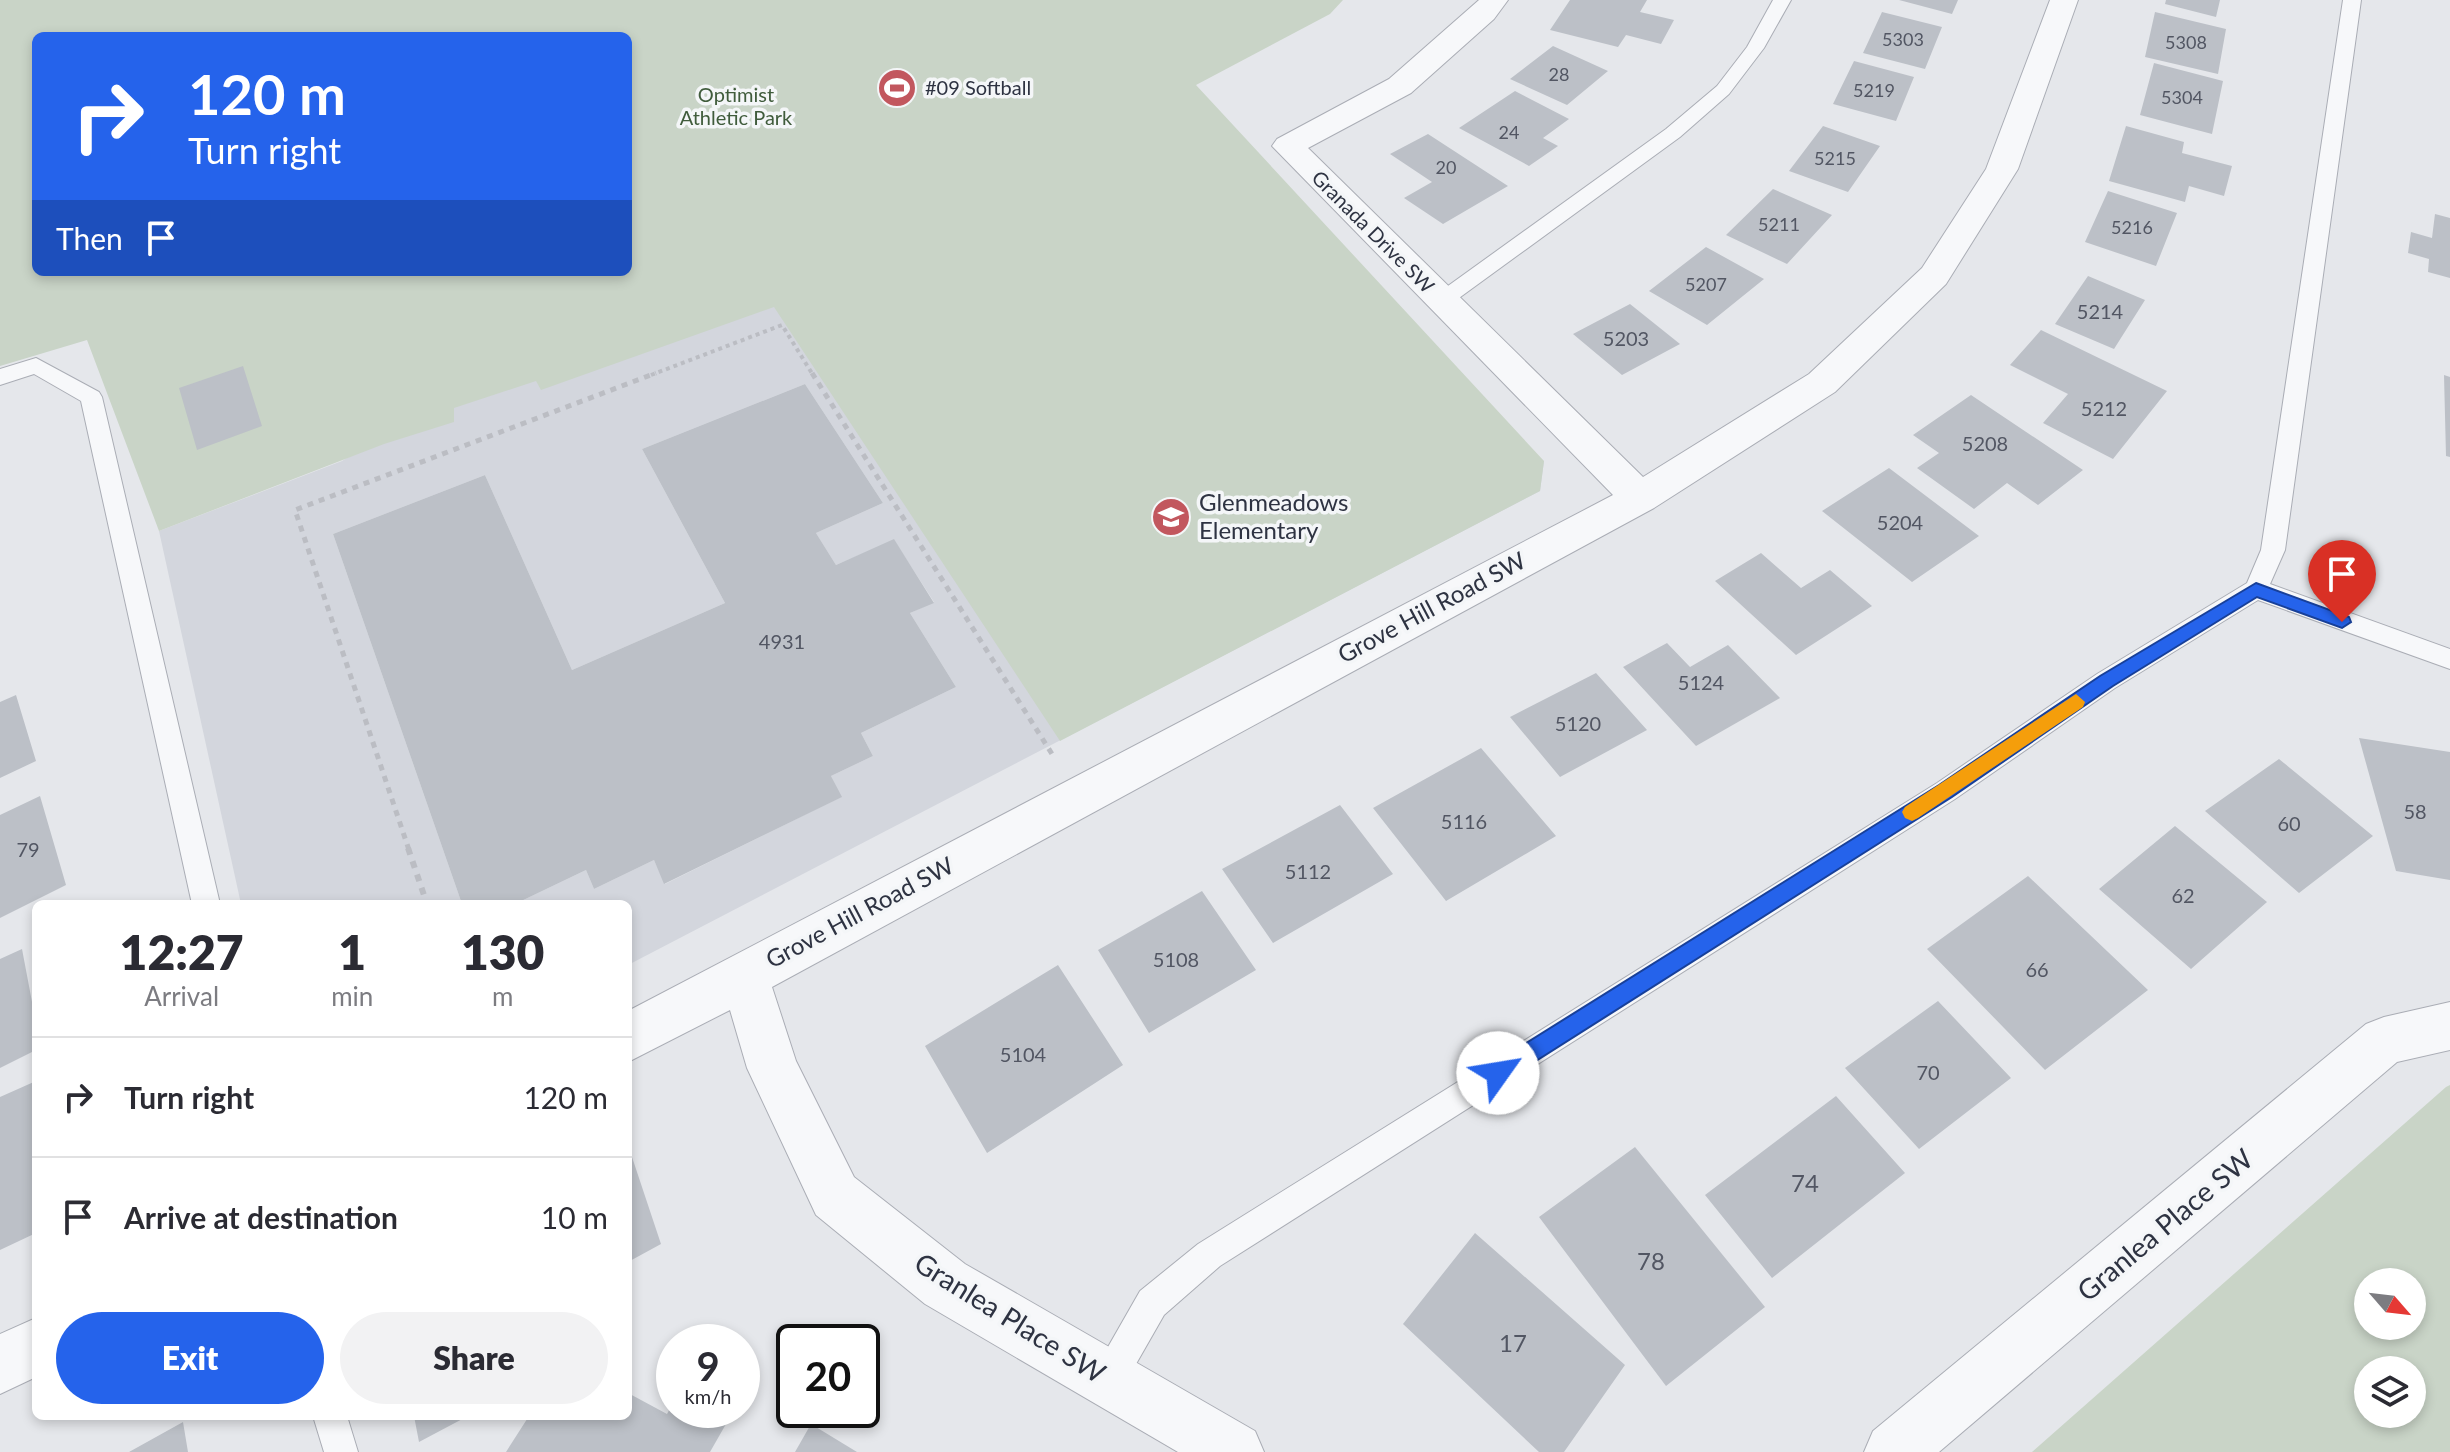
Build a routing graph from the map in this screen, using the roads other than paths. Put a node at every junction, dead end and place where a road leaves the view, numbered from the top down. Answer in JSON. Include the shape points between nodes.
{"nodes":[{"id":1,"x":1494,"y":0,"type":"edge"},
{"id":2,"x":1782,"y":0,"type":"edge"},
{"id":3,"x":2064,"y":0,"type":"edge"},
{"id":4,"x":2352,"y":0,"type":"edge"},
{"id":5,"x":1441,"y":301,"type":"junction"},
{"id":6,"x":0,"y":377,"type":"edge"},
{"id":7,"x":1640,"y":498,"type":"junction"},
{"id":8,"x":2256,"y":589,"type":"junction"},
{"id":9,"x":2450,"y":659,"type":"edge"},
{"id":10,"x":205,"y":900,"type":"edge"},
{"id":11,"x":744,"y":975,"type":"junction"},
{"id":12,"x":2450,"y":1026,"type":"edge"},
{"id":13,"x":632,"y":1036,"type":"edge"},
{"id":14,"x":32,"y":1348,"type":"edge"},
{"id":15,"x":0,"y":1365,"type":"edge"},
{"id":16,"x":1108,"y":1380,"type":"junction"},
{"id":17,"x":331,"y":1420,"type":"edge"},
{"id":18,"x":341,"y":1452,"type":"edge"},
{"id":19,"x":1234,"y":1452,"type":"edge"},
{"id":20,"x":1894,"y":1452,"type":"edge"}],
"edges":[{"from":1,"to":5,"type":"street","name":"Granada Drive SW","via":[[1400,86],[1288,146]]},
{"from":2,"to":5,"type":"lane","via":[[1723,90],[1673,133]]},
{"from":3,"to":7,"type":"street","name":"Grove Hill Road SW","via":[[2002,169],[1934,276],[1822,383]]},
{"from":4,"to":8,"type":"lane","via":[[2273,550]]},
{"from":5,"to":7,"type":"street","name":"Granada Drive SW"},
{"from":6,"to":10,"type":"lane","via":[[36,365],[91,397]]},
{"from":7,"to":11,"type":"street","name":"Grove Hill Road SW"},
{"from":8,"to":9,"type":"lane"},
{"from":8,"to":16,"type":"lane","via":[[2106,681],[1946,791],[1209,1255],[1152,1303]]},
{"from":11,"to":13,"type":"street","name":"Grove Hill Road SW"},
{"from":11,"to":16,"type":"street","name":"Granlea Place SW","via":[[773,1068],[835,1196],[945,1284]]},
{"from":12,"to":20,"type":"street","name":"Granlea Place SW","via":[[2384,1041]]},
{"from":14,"to":15,"type":"street"},
{"from":16,"to":19,"type":"street","name":"Granlea Place SW"},
{"from":17,"to":18,"type":"lane"}]}
